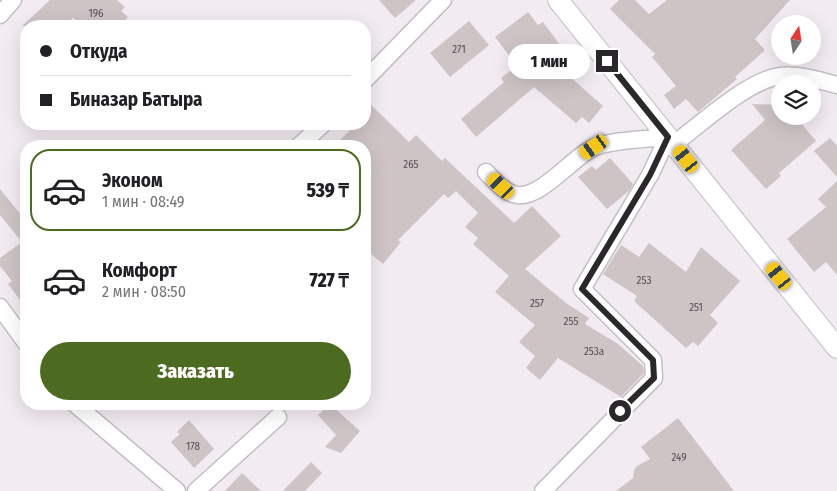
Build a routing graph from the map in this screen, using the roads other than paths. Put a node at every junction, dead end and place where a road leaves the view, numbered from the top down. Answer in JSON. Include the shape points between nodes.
{"nodes":[{"id":1,"x":13,"y":0,"type":"edge"},
{"id":2,"x":443,"y":0,"type":"edge"},
{"id":3,"x":558,"y":0,"type":"edge"},
{"id":4,"x":0,"y":15,"type":"edge"},
{"id":5,"x":371,"y":74,"type":"edge"},
{"id":6,"x":837,"y":85,"type":"edge"},
{"id":7,"x":316,"y":130,"type":"edge"},
{"id":8,"x":306,"y":140,"type":"edge"},
{"id":9,"x":671,"y":141,"type":"junction"},
{"id":10,"x":486,"y":172,"type":"dead end"},
{"id":11,"x":0,"y":307,"type":"edge"},
{"id":12,"x":20,"y":335,"type":"edge"},
{"id":13,"x":837,"y":348,"type":"edge"},
{"id":14,"x":82,"y":410,"type":"edge"},
{"id":15,"x":278,"y":417,"type":"dead end"},
{"id":16,"x":177,"y":491,"type":"edge"},
{"id":17,"x":196,"y":491,"type":"edge"},
{"id":18,"x":543,"y":491,"type":"edge"}],
"edges":[{"from":1,"to":4,"type":"street"},
{"from":2,"to":5,"type":"street"},
{"from":3,"to":9,"type":"street"},
{"from":6,"to":9,"type":"street","via":[[810,78],[780,76],[756,83]]},
{"from":7,"to":8,"type":"street"},
{"from":9,"to":10,"type":"street","via":[[635,140],[594,147],[544,186],[528,194],[514,194]]},
{"from":9,"to":13,"type":"street"},
{"from":9,"to":18,"type":"street","via":[[582,289],[653,360],[654,378]]},
{"from":11,"to":12,"type":"street"},
{"from":14,"to":16,"type":"street"},
{"from":15,"to":17,"type":"street"}]}
